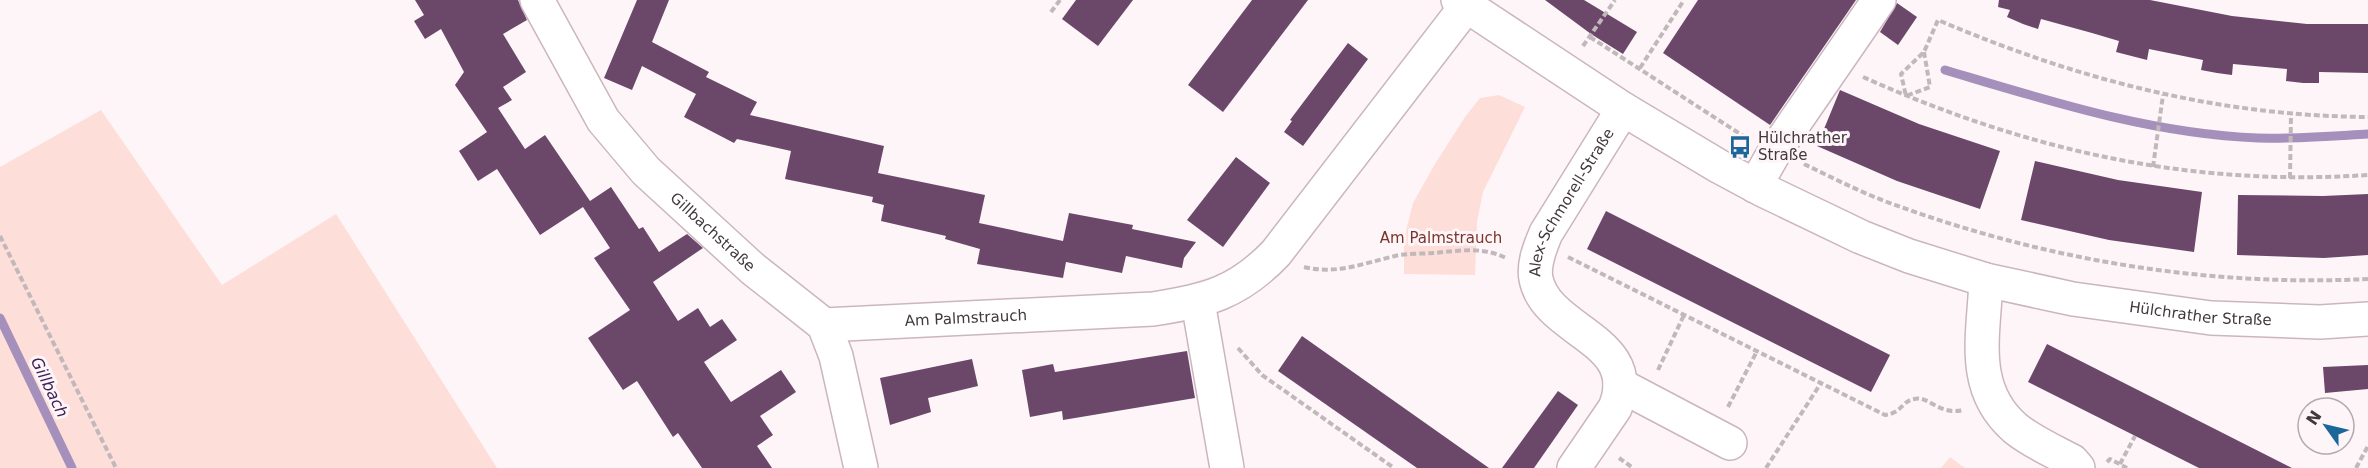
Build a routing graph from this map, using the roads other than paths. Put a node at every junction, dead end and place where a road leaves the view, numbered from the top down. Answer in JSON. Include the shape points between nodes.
{"nodes":[{"id":1,"x":537,"y":0,"type":"edge"},
{"id":2,"x":1879,"y":0,"type":"edge"},
{"id":3,"x":1465,"y":2,"type":"edge"},
{"id":4,"x":1623,"y":109,"type":"junction"},
{"id":5,"x":1755,"y":186,"type":"junction"},
{"id":6,"x":1986,"y":280,"type":"junction"},
{"id":7,"x":1198,"y":302,"type":"junction"},
{"id":8,"x":2368,"y":319,"type":"edge"},
{"id":9,"x":824,"y":325,"type":"junction"},
{"id":10,"x":1633,"y":392,"type":"junction"},
{"id":11,"x":1722,"y":438,"type":"road end"},
{"id":12,"x":2091,"y":466,"type":"edge"},
{"id":13,"x":861,"y":468,"type":"edge"},
{"id":14,"x":1227,"y":468,"type":"edge"},
{"id":15,"x":1574,"y":468,"type":"edge"}],
"edges":[{"from":1,"to":9,"type":"street","name":"Gillbachstraße","via":[[603,120],[646,171],[753,270]]},
{"from":2,"to":5,"type":"street"},
{"from":3,"to":4,"type":"street","name":"Hülchrather Straße"},
{"from":3,"to":7,"type":"street","name":"Am Palmstrauch","via":[[1276,253],[1245,281]]},
{"from":4,"to":5,"type":"street","name":"Hülchrather Straße"},
{"from":4,"to":10,"type":"street","name":"Alex-Schmorell-Straße","via":[[1546,233],[1537,261],[1540,292],[1548,303],[1609,355]]},
{"from":5,"to":6,"type":"street","name":"Hülchrather Straße","via":[[1861,237]]},
{"from":6,"to":8,"type":"street","name":"Hülchrather Straße","via":[[2073,299],[2211,318],[2320,322]]},
{"from":6,"to":12,"type":"street","via":[[1982,369],[1990,398],[2015,428],[2072,461]]},
{"from":7,"to":9,"type":"street","name":"Am Palmstrauch","via":[[1154,309]]},
{"from":7,"to":14,"type":"street"},
{"from":9,"to":13,"type":"street","via":[[836,356]]},
{"from":10,"to":11,"type":"street"},
{"from":10,"to":15,"type":"street","via":[[1615,408]]}]}
